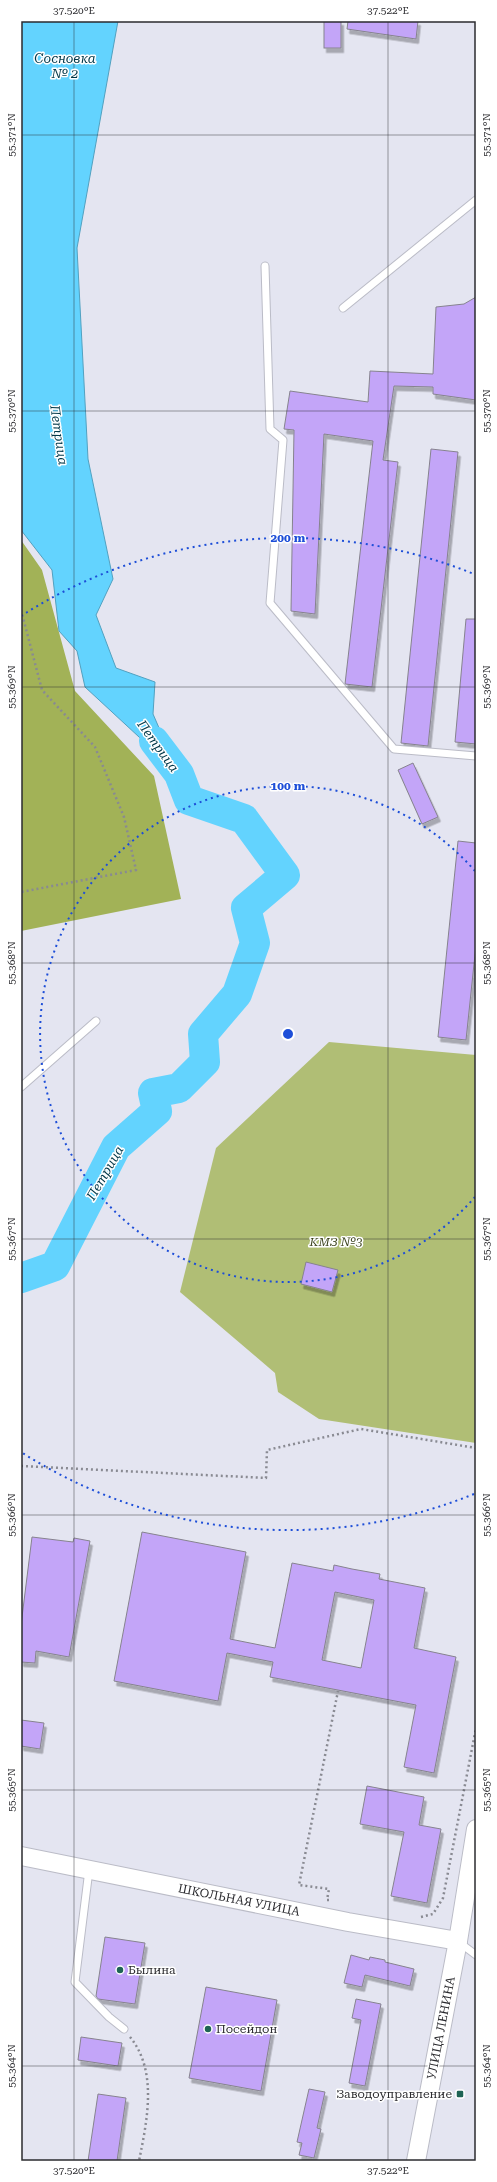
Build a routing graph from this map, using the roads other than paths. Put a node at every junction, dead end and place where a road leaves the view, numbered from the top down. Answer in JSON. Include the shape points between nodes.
{"nodes":[{"id":1,"x":476,"y":200,"type":"edge"},
{"id":2,"x":265,"y":266,"type":"dead end"},
{"id":3,"x":343,"y":308,"type":"dead end"},
{"id":4,"x":476,"y":756,"type":"edge"},
{"id":5,"x":96,"y":1021,"type":"dead end"},
{"id":6,"x":21,"y":1087,"type":"edge"},
{"id":7,"x":476,"y":1829,"type":"edge"},
{"id":8,"x":21,"y":1856,"type":"edge"},
{"id":9,"x":89,"y":1870,"type":"junction"},
{"id":10,"x":458,"y":1941,"type":"junction"},
{"id":11,"x":476,"y":1955,"type":"edge"},
{"id":12,"x":124,"y":2029,"type":"road end"},
{"id":13,"x":416,"y":2161,"type":"edge"}],
"edges":[{"from":1,"to":3,"type":"lane"},
{"from":2,"to":4,"type":"lane","via":[[270,429],[283,440],[270,603],[394,749]]},
{"from":5,"to":6,"type":"lane"},
{"from":7,"to":10,"type":"street","name":"УЛИЦА ЛЕНИНА"},
{"from":8,"to":9,"type":"street","name":"ШКОЛЬНАЯ УЛИЦА"},
{"from":9,"to":10,"type":"street","name":"ШКОЛЬНАЯ УЛИЦА","via":[[348,1922]]},
{"from":9,"to":12,"type":"lane","via":[[75,1982]]},
{"from":10,"to":11,"type":"lane"},
{"from":10,"to":13,"type":"street","name":"УЛИЦА ЛЕНИНА"}]}
